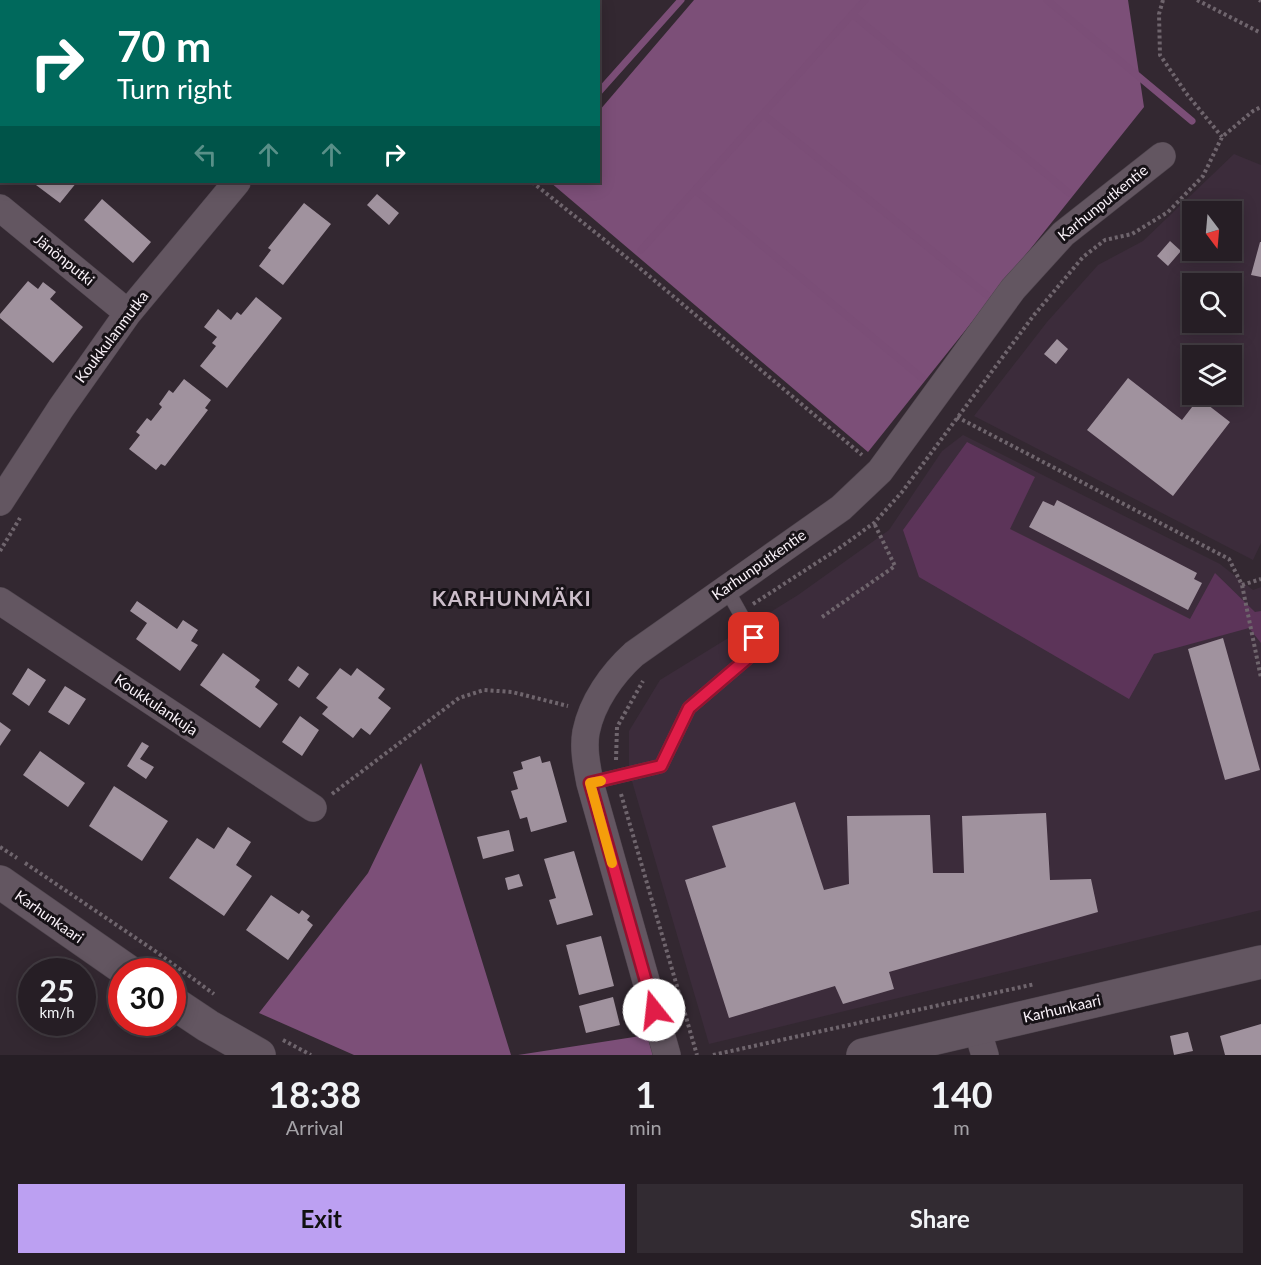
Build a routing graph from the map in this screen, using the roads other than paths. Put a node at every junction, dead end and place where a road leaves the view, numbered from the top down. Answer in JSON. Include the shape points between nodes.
{"nodes":[{"id":1,"x":1162,"y":156,"type":"dead end"},
{"id":2,"x":236,"y":183,"type":"edge"},
{"id":3,"x":0,"y":208,"type":"edge"},
{"id":4,"x":129,"y":313,"type":"junction"},
{"id":5,"x":0,"y":502,"type":"edge"},
{"id":6,"x":726,"y":588,"type":"junction"},
{"id":7,"x":0,"y":601,"type":"edge"},
{"id":8,"x":590,"y":783,"type":"junction"},
{"id":9,"x":313,"y":808,"type":"road end"},
{"id":10,"x":0,"y":882,"type":"edge"},
{"id":11,"x":109,"y":958,"type":"edge"},
{"id":12,"x":1261,"y":962,"type":"edge"},
{"id":13,"x":186,"y":1011,"type":"edge"},
{"id":14,"x":981,"y":1042,"type":"edge"},
{"id":15,"x":266,"y":1045,"type":"edge"},
{"id":16,"x":667,"y":1055,"type":"edge"},
{"id":17,"x":863,"y":1055,"type":"edge"}],
"edges":[{"from":1,"to":6,"type":"street","name":"Karhunputkentie","via":[[1063,234],[1013,289],[880,471],[841,508]]},
{"from":2,"to":4,"type":"street","name":"Koukkulanmutka"},
{"from":3,"to":4,"type":"street","name":"Jänönputki"},
{"from":4,"to":5,"type":"street","name":"Koukkulanmutka"},
{"from":6,"to":8,"type":"street","name":"Karhunputkentie","via":[[634,654],[606,684],[586,733]]},
{"from":6,"to":8,"type":"lane","via":[[754,638],[750,656],[689,708],[661,766]]},
{"from":7,"to":9,"type":"street","name":"Koukkulankuja"},
{"from":8,"to":16,"type":"street","name":"Karhunputkentie"},
{"from":10,"to":11,"type":"street","name":"Karhunkaari"},
{"from":12,"to":14,"type":"street","name":"Karhunkaari"},
{"from":13,"to":15,"type":"street","via":[[208,1026]]},
{"from":14,"to":17,"type":"street","name":"Karhunkaari"}]}
